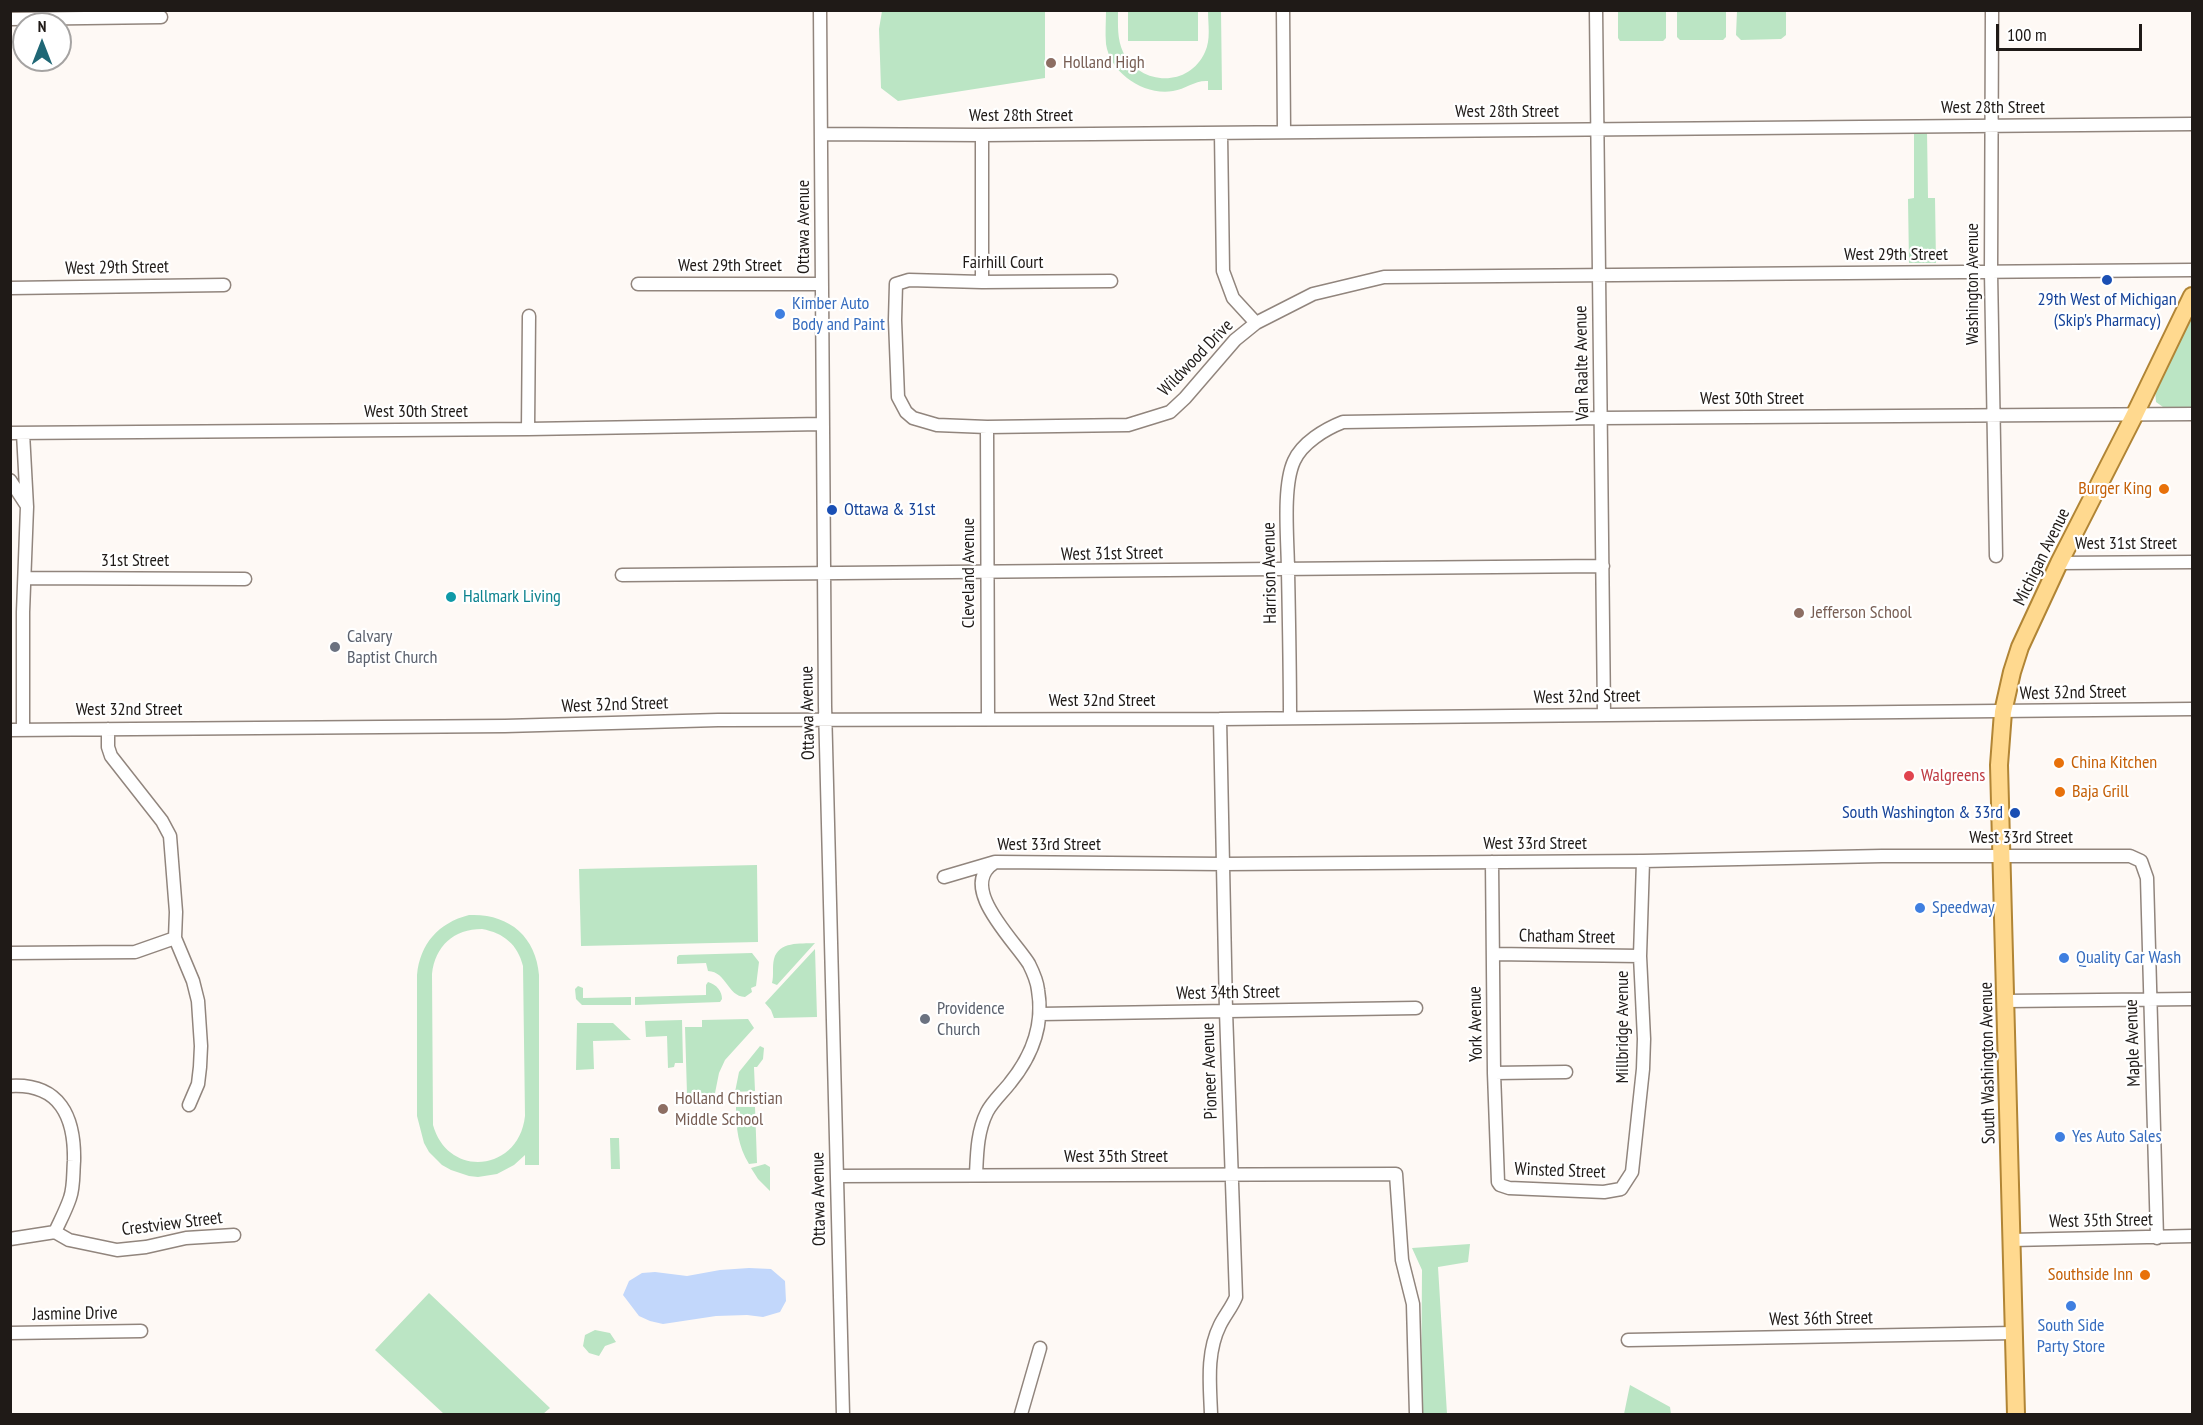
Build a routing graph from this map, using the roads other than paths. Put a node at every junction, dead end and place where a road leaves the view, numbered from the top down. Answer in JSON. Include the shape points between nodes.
{"nodes":[{"id":1,"x":820,"y":10,"type":"edge"},
{"id":2,"x":1283,"y":10,"type":"edge"},
{"id":3,"x":1596,"y":10,"type":"edge"},
{"id":4,"x":1992,"y":10,"type":"edge"},
{"id":5,"x":161,"y":17,"type":"dead end"},
{"id":6,"x":10,"y":19,"type":"edge"},
{"id":7,"x":2193,"y":124,"type":"edge"},
{"id":8,"x":1991,"y":126,"type":"junction"},
{"id":9,"x":1597,"y":129,"type":"junction"},
{"id":10,"x":1284,"y":132,"type":"junction"},
{"id":11,"x":1221,"y":133,"type":"junction"},
{"id":12,"x":822,"y":134,"type":"junction"},
{"id":13,"x":982,"y":135,"type":"junction"},
{"id":14,"x":2193,"y":270,"type":"edge"},
{"id":15,"x":1991,"y":272,"type":"junction"},
{"id":16,"x":1599,"y":274,"type":"junction"},
{"id":17,"x":1111,"y":280,"type":"dead end"},
{"id":18,"x":982,"y":282,"type":"junction"},
{"id":19,"x":638,"y":284,"type":"dead end"},
{"id":20,"x":822,"y":284,"type":"junction"},
{"id":21,"x":896,"y":284,"type":"joint"},
{"id":22,"x":224,"y":285,"type":"dead end"},
{"id":23,"x":10,"y":288,"type":"edge"},
{"id":24,"x":2193,"y":296,"type":"edge"},
{"id":25,"x":529,"y":316,"type":"dead end"},
{"id":26,"x":1256,"y":323,"type":"junction"},
{"id":27,"x":2135,"y":414,"type":"junction"},
{"id":28,"x":2193,"y":414,"type":"edge"},
{"id":29,"x":1993,"y":416,"type":"junction"},
{"id":30,"x":1601,"y":418,"type":"junction"},
{"id":31,"x":822,"y":424,"type":"junction"},
{"id":32,"x":987,"y":427,"type":"junction"},
{"id":33,"x":528,"y":429,"type":"junction"},
{"id":34,"x":17,"y":433,"type":"edge"},
{"id":35,"x":1316,"y":437,"type":"joint"},
{"id":36,"x":10,"y":480,"type":"edge"},
{"id":37,"x":27,"y":507,"type":"junction"},
{"id":38,"x":1996,"y":556,"type":"dead end"},
{"id":39,"x":2193,"y":562,"type":"edge"},
{"id":40,"x":2059,"y":563,"type":"junction"},
{"id":41,"x":1603,"y":566,"type":"junction"},
{"id":42,"x":1288,"y":570,"type":"junction"},
{"id":43,"x":988,"y":573,"type":"junction"},
{"id":44,"x":825,"y":574,"type":"junction"},
{"id":45,"x":622,"y":575,"type":"dead end"},
{"id":46,"x":26,"y":578,"type":"junction"},
{"id":47,"x":244,"y":579,"type":"dead end"},
{"id":48,"x":2193,"y":709,"type":"edge"},
{"id":49,"x":2003,"y":712,"type":"junction"},
{"id":50,"x":1604,"y":714,"type":"junction"},
{"id":51,"x":988,"y":718,"type":"junction"},
{"id":52,"x":1290,"y":718,"type":"junction"},
{"id":53,"x":826,"y":719,"type":"junction"},
{"id":54,"x":1220,"y":719,"type":"junction"},
{"id":55,"x":17,"y":729,"type":"edge"},
{"id":56,"x":108,"y":729,"type":"junction"},
{"id":57,"x":2130,"y":856,"type":"joint"},
{"id":58,"x":2002,"y":857,"type":"junction"},
{"id":59,"x":1643,"y":861,"type":"junction"},
{"id":60,"x":995,"y":862,"type":"junction"},
{"id":61,"x":1492,"y":862,"type":"junction"},
{"id":62,"x":1224,"y":864,"type":"junction"},
{"id":63,"x":944,"y":878,"type":"dead end"},
{"id":64,"x":175,"y":939,"type":"junction"},
{"id":65,"x":10,"y":953,"type":"edge"},
{"id":66,"x":1493,"y":954,"type":"junction"},
{"id":67,"x":1640,"y":956,"type":"junction"},
{"id":68,"x":2193,"y":999,"type":"edge"},
{"id":69,"x":2150,"y":1000,"type":"junction"},
{"id":70,"x":2006,"y":1001,"type":"junction"},
{"id":71,"x":1416,"y":1008,"type":"dead end"},
{"id":72,"x":1226,"y":1011,"type":"junction"},
{"id":73,"x":1040,"y":1014,"type":"junction"},
{"id":74,"x":1566,"y":1072,"type":"dead end"},
{"id":75,"x":1494,"y":1073,"type":"junction"},
{"id":76,"x":10,"y":1086,"type":"edge"},
{"id":77,"x":189,"y":1105,"type":"dead end"},
{"id":78,"x":1233,"y":1174,"type":"junction"},
{"id":79,"x":976,"y":1175,"type":"junction"},
{"id":80,"x":837,"y":1176,"type":"junction"},
{"id":81,"x":1500,"y":1185,"type":"joint"},
{"id":82,"x":1621,"y":1190,"type":"joint"},
{"id":83,"x":55,"y":1232,"type":"junction"},
{"id":84,"x":234,"y":1235,"type":"dead end"},
{"id":85,"x":2193,"y":1236,"type":"edge"},
{"id":86,"x":2157,"y":1238,"type":"junction"},
{"id":87,"x":10,"y":1239,"type":"edge"},
{"id":88,"x":2011,"y":1240,"type":"junction"},
{"id":89,"x":141,"y":1331,"type":"dead end"},
{"id":90,"x":10,"y":1333,"type":"edge"},
{"id":91,"x":2014,"y":1333,"type":"junction"},
{"id":92,"x":1628,"y":1340,"type":"dead end"},
{"id":93,"x":1040,"y":1348,"type":"dead end"},
{"id":94,"x":843,"y":1414,"type":"edge"},
{"id":95,"x":1021,"y":1414,"type":"edge"},
{"id":96,"x":1211,"y":1414,"type":"edge"},
{"id":97,"x":1416,"y":1414,"type":"edge"},
{"id":98,"x":2016,"y":1414,"type":"edge"}],
"edges":[{"from":1,"to":12,"type":"street","name":"Ottawa Avenue"},
{"from":2,"to":10,"type":"street"},
{"from":3,"to":9,"type":"street","name":"Van Raalte Avenue"},
{"from":4,"to":8,"type":"street","name":"Washington Avenue"},
{"from":5,"to":6,"type":"street"},
{"from":7,"to":8,"type":"street","name":"West 28th Street"},
{"from":8,"to":9,"type":"street","name":"West 28th Street"},
{"from":8,"to":15,"type":"street","name":"Washington Avenue"},
{"from":9,"to":10,"type":"street","name":"West 28th Street"},
{"from":9,"to":16,"type":"street","name":"Van Raalte Avenue"},
{"from":10,"to":11,"type":"street","name":"West 28th Street"},
{"from":11,"to":13,"type":"street","name":"West 28th Street"},
{"from":11,"to":26,"type":"street","via":[[1223,271],[1233,298]]},
{"from":12,"to":13,"type":"street","name":"West 28th Street"},
{"from":12,"to":20,"type":"street","name":"Ottawa Avenue"},
{"from":13,"to":18,"type":"street"},
{"from":14,"to":15,"type":"street","name":"West 29th Street"},
{"from":15,"to":16,"type":"street","name":"West 29th Street"},
{"from":15,"to":29,"type":"street","name":"Washington Avenue"},
{"from":16,"to":26,"type":"street","name":"Wildwood Drive","via":[[1384,277],[1313,294]]},
{"from":16,"to":30,"type":"street","name":"Van Raalte Avenue"},
{"from":17,"to":18,"type":"street","name":"Fairhill Court"},
{"from":18,"to":21,"type":"street","name":"Fairhill Court","via":[[909,280]]},
{"from":19,"to":20,"type":"street","name":"West 29th Street"},
{"from":20,"to":31,"type":"street","name":"Ottawa Avenue"},
{"from":21,"to":32,"type":"street","name":"Wildwood Drive","via":[[898,397],[906,412],[937,425]]},
{"from":22,"to":23,"type":"street","name":"West 29th Street"},
{"from":24,"to":27,"type":"main road","name":"Michigan Avenue"},
{"from":25,"to":33,"type":"street"},
{"from":26,"to":32,"type":"street","name":"Wildwood Drive","via":[[1235,340],[1185,398],[1170,411],[1148,420],[1107,426]]},
{"from":27,"to":28,"type":"street","name":"West 30th Street"},
{"from":27,"to":29,"type":"street","name":"West 30th Street"},
{"from":27,"to":40,"type":"main road","name":"Michigan Avenue"},
{"from":29,"to":30,"type":"street","name":"West 30th Street"},
{"from":29,"to":38,"type":"street","name":"Washington Avenue"},
{"from":30,"to":35,"type":"street","name":"West 30th Street","via":[[1343,422]]},
{"from":30,"to":41,"type":"street","name":"Van Raalte Avenue"},
{"from":31,"to":33,"type":"street","name":"West 30th Street"},
{"from":31,"to":44,"type":"street","name":"Ottawa Avenue"},
{"from":32,"to":43,"type":"street","name":"Cleveland Avenue"},
{"from":33,"to":34,"type":"street","name":"West 30th Street"},
{"from":34,"to":37,"type":"street"},
{"from":35,"to":42,"type":"street","name":"Harrison Avenue","via":[[1294,461],[1291,472],[1286,515]]},
{"from":36,"to":37,"type":"street"},
{"from":37,"to":46,"type":"street"},
{"from":39,"to":40,"type":"street","name":"West 31st Street"},
{"from":40,"to":49,"type":"main road","name":"Michigan Avenue","via":[[2020,647]]},
{"from":41,"to":42,"type":"street","name":"West 31st Street"},
{"from":41,"to":50,"type":"street","name":"Van Raalte Avenue"},
{"from":42,"to":43,"type":"street","name":"West 31st Street"},
{"from":42,"to":52,"type":"street","name":"Harrison Avenue"},
{"from":43,"to":44,"type":"street","name":"West 31st Street"},
{"from":43,"to":51,"type":"street","name":"Cleveland Avenue"},
{"from":44,"to":45,"type":"street","name":"West 31st Street"},
{"from":44,"to":53,"type":"street","name":"Ottawa Avenue"},
{"from":46,"to":47,"type":"street","name":"31st Street"},
{"from":46,"to":55,"type":"street"},
{"from":48,"to":49,"type":"street","name":"West 32nd Street"},
{"from":49,"to":50,"type":"street","name":"West 32nd Street"},
{"from":49,"to":58,"type":"main road","name":"South Washington Avenue","via":[[1999,765]]},
{"from":50,"to":52,"type":"street","name":"West 32nd Street"},
{"from":51,"to":53,"type":"street","name":"West 32nd Street"},
{"from":51,"to":54,"type":"street","name":"West 32nd Street"},
{"from":52,"to":54,"type":"street","name":"West 32nd Street"},
{"from":53,"to":56,"type":"street","name":"West 32nd Street"},
{"from":53,"to":80,"type":"street","name":"Ottawa Avenue"},
{"from":54,"to":62,"type":"street","name":"Pioneer Avenue"},
{"from":55,"to":56,"type":"street","name":"West 32nd Street"},
{"from":56,"to":64,"type":"street","via":[[111,756],[170,836]]},
{"from":57,"to":58,"type":"street","name":"West 33rd Street"},
{"from":57,"to":69,"type":"street","name":"Maple Avenue","via":[[2141,861],[2147,878]]},
{"from":58,"to":59,"type":"street","name":"West 33rd Street"},
{"from":58,"to":70,"type":"main road","name":"South Washington Avenue"},
{"from":59,"to":61,"type":"street","name":"West 33rd Street"},
{"from":59,"to":67,"type":"street","name":"Millbridge Avenue"},
{"from":60,"to":62,"type":"street","name":"West 33rd Street"},
{"from":60,"to":63,"type":"street","name":"West 33rd Street"},
{"from":60,"to":73,"type":"street","via":[[982,879],[982,893],[988,909],[1036,978]]},
{"from":61,"to":62,"type":"street","name":"West 33rd Street"},
{"from":61,"to":66,"type":"street","name":"York Avenue"},
{"from":62,"to":72,"type":"street","name":"Pioneer Avenue"},
{"from":64,"to":65,"type":"street","via":[[135,952]]},
{"from":64,"to":77,"type":"street","via":[[198,1001],[200,1067]]},
{"from":66,"to":67,"type":"street","name":"Chatham Street"},
{"from":66,"to":75,"type":"street","name":"York Avenue"},
{"from":67,"to":82,"type":"street","name":"Millbridge Avenue","via":[[1642,1088],[1632,1172]]},
{"from":68,"to":69,"type":"street"},
{"from":69,"to":70,"type":"street"},
{"from":69,"to":86,"type":"street","name":"Maple Avenue"},
{"from":70,"to":88,"type":"main road","name":"South Washington Avenue"},
{"from":71,"to":72,"type":"street","name":"West 34th Street"},
{"from":72,"to":73,"type":"street","name":"West 34th Street"},
{"from":72,"to":78,"type":"street","name":"Pioneer Avenue"},
{"from":73,"to":79,"type":"street","via":[[1029,1056],[987,1112],[978,1141]]},
{"from":74,"to":75,"type":"street"},
{"from":75,"to":81,"type":"street","name":"York Avenue"},
{"from":76,"to":83,"type":"street","via":[[28,1085],[58,1101],[72,1130],[70,1197]]},
{"from":78,"to":79,"type":"street","name":"West 35th Street"},
{"from":78,"to":96,"type":"street","name":"Pioneer Avenue","via":[[1236,1297],[1220,1325],[1212,1351]]},
{"from":78,"to":97,"type":"street","name":"West 35th Street","via":[[1396,1174],[1402,1260],[1413,1304]]},
{"from":79,"to":80,"type":"street","name":"West 35th Street"},
{"from":80,"to":94,"type":"street","name":"Ottawa Avenue"},
{"from":81,"to":82,"type":"street","name":"Winsted Street"},
{"from":83,"to":84,"type":"street","name":"Crestview Street","via":[[69,1240],[117,1250],[186,1238]]},
{"from":83,"to":87,"type":"street"},
{"from":85,"to":86,"type":"street","name":"West 35th Street"},
{"from":86,"to":88,"type":"street","name":"West 35th Street"},
{"from":88,"to":91,"type":"main road","name":"South Washington Avenue"},
{"from":89,"to":90,"type":"street","name":"Jasmine Drive"},
{"from":91,"to":92,"type":"street","name":"West 36th Street"},
{"from":91,"to":98,"type":"main road","name":"South Washington Avenue"},
{"from":93,"to":95,"type":"street"}]}
